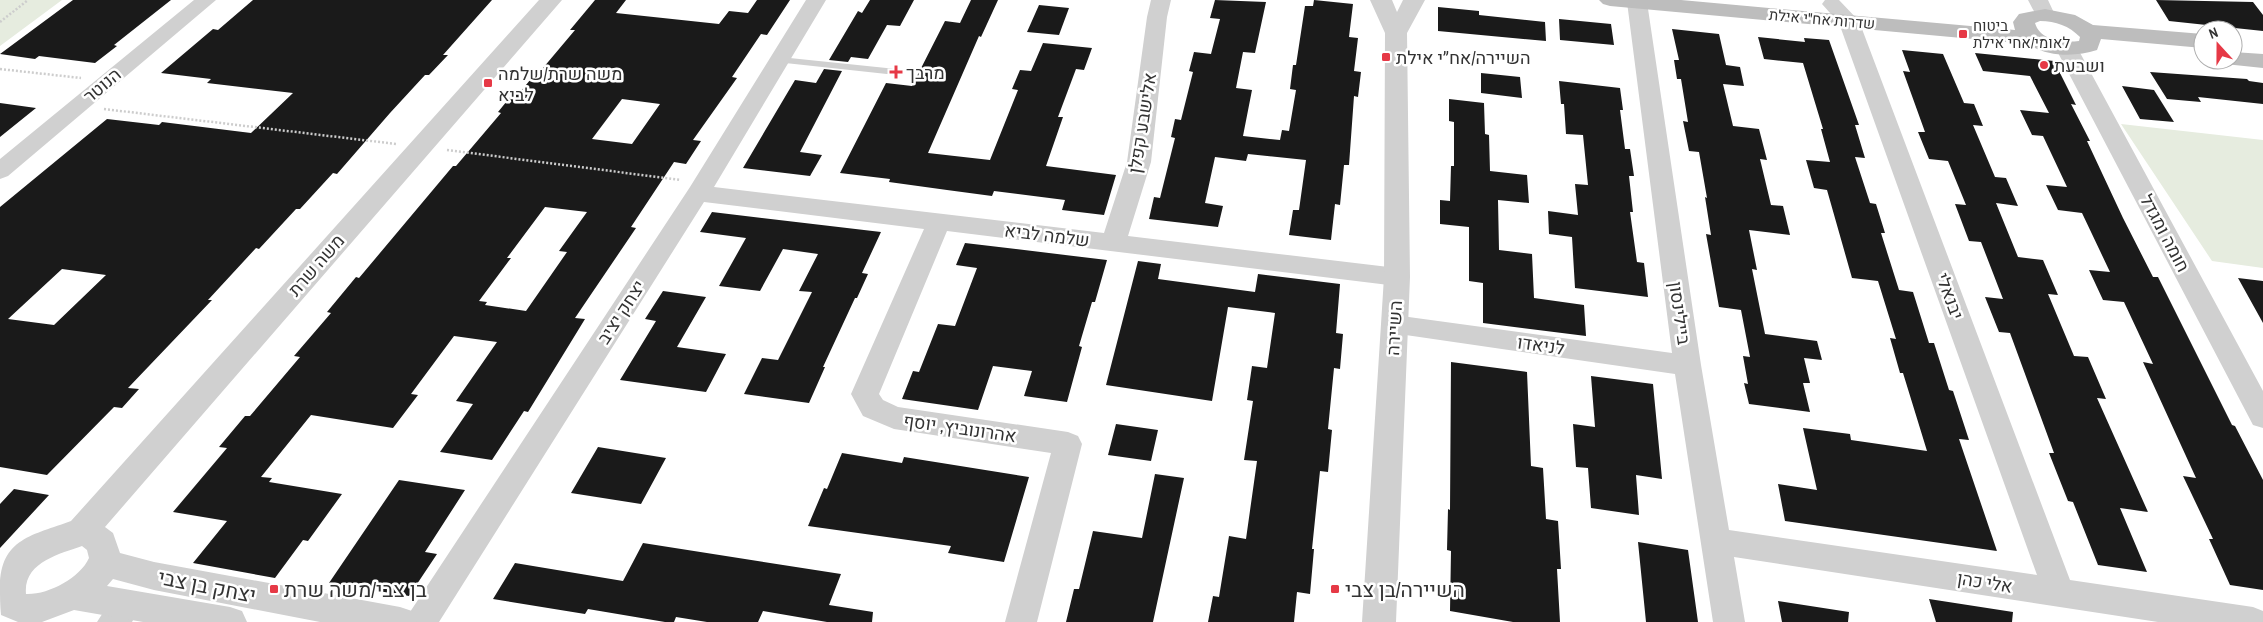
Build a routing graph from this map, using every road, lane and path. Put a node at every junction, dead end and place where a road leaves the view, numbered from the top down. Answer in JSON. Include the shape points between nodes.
{"nodes":[{"id":1,"x":28,"y":0,"type":"edge"},
{"id":2,"x":206,"y":0,"type":"edge"},
{"id":3,"x":551,"y":0,"type":"edge"},
{"id":4,"x":816,"y":0,"type":"edge"},
{"id":5,"x":1161,"y":0,"type":"edge"},
{"id":6,"x":1381,"y":0,"type":"edge"},
{"id":7,"x":1414,"y":0,"type":"edge"},
{"id":8,"x":1610,"y":0,"type":"edge"},
{"id":9,"x":1784,"y":0,"type":"edge"},
{"id":10,"x":1638,"y":2,"type":"junction"},
{"id":11,"x":1687,"y":3,"type":"edge"},
{"id":12,"x":2042,"y":7,"type":"edge"},
{"id":13,"x":1841,"y":13,"type":"junction"},
{"id":14,"x":0,"y":22,"type":"edge"},
{"id":15,"x":2029,"y":30,"type":"junction"},
{"id":16,"x":1396,"y":33,"type":"junction"},
{"id":17,"x":2193,"y":41,"type":"edge"},
{"id":18,"x":2081,"y":42,"type":"junction"},
{"id":19,"x":2243,"y":45,"type":"edge"},
{"id":20,"x":2263,"y":46,"type":"edge"},
{"id":21,"x":2193,"y":55,"type":"edge"},
{"id":22,"x":2243,"y":59,"type":"edge"},
{"id":23,"x":780,"y":60,"type":"junction"},
{"id":24,"x":2263,"y":61,"type":"edge"},
{"id":25,"x":0,"y":69,"type":"edge"},
{"id":26,"x":896,"y":72,"type":"dead end"},
{"id":27,"x":107,"y":80,"type":"junction"},
{"id":28,"x":77,"y":106,"type":"junction"},
{"id":29,"x":421,"y":147,"type":"junction"},
{"id":30,"x":0,"y":171,"type":"edge"},
{"id":31,"x":701,"y":188,"type":"junction"},
{"id":32,"x":939,"y":222,"type":"junction"},
{"id":33,"x":1113,"y":243,"type":"junction"},
{"id":34,"x":1397,"y":277,"type":"junction"},
{"id":35,"x":1394,"y":325,"type":"junction"},
{"id":36,"x":1687,"y":365,"type":"junction"},
{"id":37,"x":2261,"y":410,"type":"edge"},
{"id":38,"x":82,"y":531,"type":"junction"},
{"id":39,"x":1716,"y":541,"type":"junction"},
{"id":40,"x":11,"y":558,"type":"edge"},
{"id":41,"x":104,"y":562,"type":"junction"},
{"id":42,"x":2,"y":593,"type":"edge"},
{"id":43,"x":2059,"y":593,"type":"junction"},
{"id":44,"x":74,"y":595,"type":"junction"},
{"id":45,"x":120,"y":613,"type":"edge"},
{"id":46,"x":230,"y":622,"type":"edge"},
{"id":47,"x":400,"y":622,"type":"edge"},
{"id":48,"x":422,"y":622,"type":"edge"},
{"id":49,"x":1021,"y":622,"type":"edge"},
{"id":50,"x":1379,"y":622,"type":"edge"},
{"id":51,"x":1729,"y":622,"type":"edge"},
{"id":52,"x":2253,"y":622,"type":"edge"}],
"edges":[{"from":1,"to":14,"type":"path"},
{"from":2,"to":27,"type":"street","name":"הנוטר"},
{"from":3,"to":29,"type":"street","name":"משה שרת"},
{"from":4,"to":23,"type":"street","name":"יצחק יציב"},
{"from":5,"to":33,"type":"street","name":"אלישבע קפלן","via":[[1139,162]]},
{"from":6,"to":16,"type":"street","name":"השיירה"},
{"from":7,"to":16,"type":"street","name":"השיירה"},
{"from":8,"to":10,"type":"main road","name":"שדרות אח\"י אילת"},
{"from":9,"to":13,"type":"main road","name":"שדרות אח\"י אילת"},
{"from":10,"to":11,"type":"main road","name":"שדרות אח\"י אילת"},
{"from":10,"to":36,"type":"street","name":"ביילינסון"},
{"from":11,"to":13,"type":"main road","name":"שדרות אח\"י אילת"},
{"from":12,"to":15,"type":"main road","via":[[2031,16]]},
{"from":12,"to":18,"type":"main road","via":[[2073,22]]},
{"from":13,"to":15,"type":"main road","name":"שדרות אח\"י אילת"},
{"from":13,"to":43,"type":"street","name":"יבנאלי"},
{"from":15,"to":18,"type":"main road","via":[[2049,45]]},
{"from":16,"to":34,"type":"street","name":"השיירה"},
{"from":17,"to":18,"type":"main road"},
{"from":18,"to":21,"type":"main road"},
{"from":18,"to":37,"type":"street","name":"חומה ומגדל"},
{"from":19,"to":20,"type":"main road"},
{"from":22,"to":24,"type":"main road"},
{"from":23,"to":26,"type":"lane"},
{"from":23,"to":31,"type":"street","name":"יצחק יציב"},
{"from":25,"to":27,"type":"path"},
{"from":27,"to":28,"type":"street","name":"הנוטר"},
{"from":28,"to":29,"type":"path"},
{"from":28,"to":30,"type":"street","name":"הנוטר"},
{"from":29,"to":31,"type":"path"},
{"from":29,"to":38,"type":"street","name":"משה שרת"},
{"from":31,"to":32,"type":"street","name":"שלמה לביא"},
{"from":31,"to":48,"type":"street","name":"יצחק יציב"},
{"from":32,"to":33,"type":"street","name":"שלמה לביא"},
{"from":32,"to":49,"type":"street","name":"אהרונוביץ, יוסף","via":[[865,394],[873,408],[894,418],[1068,444]]},
{"from":33,"to":34,"type":"street","name":"שלמה לביא"},
{"from":34,"to":35,"type":"street","name":"השיירה"},
{"from":35,"to":36,"type":"street","name":"לניאדו"},
{"from":35,"to":50,"type":"street","name":"השיירה"},
{"from":36,"to":39,"type":"street","name":"ביילינסון"},
{"from":38,"to":40,"type":"street"},
{"from":38,"to":41,"type":"street","via":[[103,545]]},
{"from":39,"to":43,"type":"street","name":"אלי כהן"},
{"from":39,"to":51,"type":"street","name":"ביילינסון"},
{"from":40,"to":42,"type":"street","via":[[9,577]]},
{"from":41,"to":44,"type":"street","via":[[87,585]]},
{"from":41,"to":47,"type":"street","name":"יצחק בן צבי","via":[[154,576]]},
{"from":42,"to":44,"type":"street","via":[[16,607],[28,609],[58,603]]},
{"from":43,"to":52,"type":"street","name":"אלי כהן"},
{"from":44,"to":45,"type":"street","name":"יצחק בן צבי"},
{"from":45,"to":46,"type":"street","name":"יצחק בן צבי"}]}
